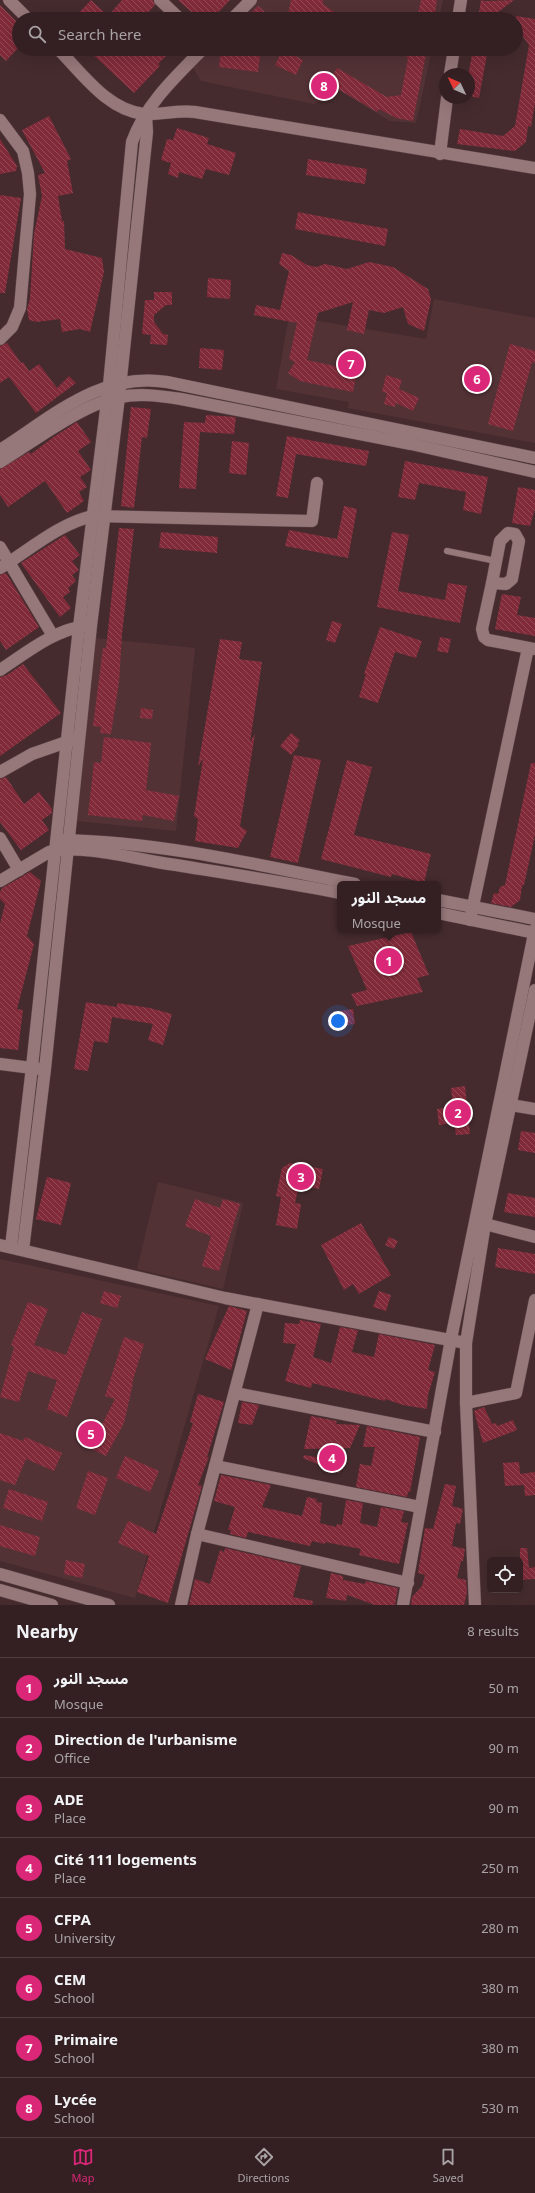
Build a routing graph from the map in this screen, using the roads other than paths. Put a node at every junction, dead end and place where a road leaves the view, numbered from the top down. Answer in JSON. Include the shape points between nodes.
{"nodes":[{"id":1,"x":9,"y":0,"type":"edge"},
{"id":2,"x":160,"y":0,"type":"edge"},
{"id":3,"x":251,"y":0,"type":"edge"},
{"id":4,"x":461,"y":0,"type":"edge"},
{"id":5,"x":21,"y":12,"type":"edge"},
{"id":6,"x":173,"y":12,"type":"edge"},
{"id":7,"x":239,"y":12,"type":"edge"},
{"id":8,"x":459,"y":12,"type":"edge"},
{"id":9,"x":65,"y":56,"type":"edge"},
{"id":10,"x":196,"y":56,"type":"edge"},
{"id":11,"x":453,"y":56,"type":"edge"},
{"id":12,"x":451,"y":68,"type":"edge"},
{"id":13,"x":446,"y":104,"type":"edge"},
{"id":14,"x":146,"y":114,"type":"junction"},
{"id":15,"x":0,"y":120,"type":"edge"},
{"id":16,"x":440,"y":154,"type":"junction"},
{"id":17,"x":535,"y":168,"type":"edge"},
{"id":18,"x":0,"y":339,"type":"edge"},
{"id":19,"x":114,"y":384,"type":"junction"},
{"id":20,"x":119,"y":397,"type":"junction"},
{"id":21,"x":107,"y":400,"type":"junction"},
{"id":22,"x":0,"y":450,"type":"edge"},
{"id":23,"x":535,"y":458,"type":"edge"},
{"id":24,"x":0,"y":462,"type":"edge"},
{"id":25,"x":535,"y":472,"type":"edge"},
{"id":26,"x":317,"y":483,"type":"dead end"},
{"id":27,"x":99,"y":516,"type":"junction"},
{"id":28,"x":0,"y":547,"type":"edge"},
{"id":29,"x":447,"y":551,"type":"dead end"},
{"id":30,"x":496,"y":561,"type":"junction"},
{"id":31,"x":5,"y":565,"type":"edge"},
{"id":32,"x":492,"y":582,"type":"junction"},
{"id":33,"x":85,"y":627,"type":"junction"},
{"id":34,"x":53,"y":636,"type":"junction"},
{"id":35,"x":532,"y":648,"type":"edge"},
{"id":36,"x":0,"y":670,"type":"edge"},
{"id":37,"x":74,"y":739,"type":"junction"},
{"id":38,"x":0,"y":772,"type":"edge"},
{"id":39,"x":0,"y":838,"type":"edge"},
{"id":40,"x":63,"y":845,"type":"junction"},
{"id":41,"x":190,"y":853,"type":"junction"},
{"id":42,"x":188,"y":867,"type":"junction"},
{"id":43,"x":19,"y":870,"type":"junction"},
{"id":44,"x":0,"y":881,"type":"edge"},
{"id":45,"x":316,"y":882,"type":"junction"},
{"id":46,"x":337,"y":883,"type":"edge"},
{"id":47,"x":337,"y":892,"type":"edge"},
{"id":48,"x":441,"y":901,"type":"edge"},
{"id":49,"x":473,"y":907,"type":"junction"},
{"id":50,"x":441,"y":914,"type":"edge"},
{"id":51,"x":535,"y":919,"type":"edge"},
{"id":52,"x":470,"y":920,"type":"junction"},
{"id":53,"x":535,"y":932,"type":"edge"},
{"id":54,"x":535,"y":990,"type":"edge"},
{"id":55,"x":0,"y":1064,"type":"edge"},
{"id":56,"x":32,"y":1067,"type":"junction"},
{"id":57,"x":45,"y":1069,"type":"junction"},
{"id":58,"x":511,"y":1105,"type":"junction"},
{"id":59,"x":535,"y":1109,"type":"edge"},
{"id":60,"x":485,"y":1224,"type":"junction"},
{"id":61,"x":535,"y":1237,"type":"edge"},
{"id":62,"x":5,"y":1246,"type":"edge"},
{"id":63,"x":23,"y":1250,"type":"junction"},
{"id":64,"x":535,"y":1300,"type":"edge"},
{"id":65,"x":258,"y":1304,"type":"junction"},
{"id":66,"x":451,"y":1339,"type":"junction"},
{"id":67,"x":466,"y":1343,"type":"junction"},
{"id":68,"x":235,"y":1392,"type":"junction"},
{"id":69,"x":466,"y":1403,"type":"junction"},
{"id":70,"x":435,"y":1432,"type":"junction"},
{"id":71,"x":215,"y":1466,"type":"junction"},
{"id":72,"x":420,"y":1507,"type":"junction"},
{"id":73,"x":197,"y":1534,"type":"junction"},
{"id":74,"x":0,"y":1574,"type":"edge"},
{"id":75,"x":408,"y":1583,"type":"junction"},
{"id":76,"x":0,"y":1590,"type":"edge"},
{"id":77,"x":52,"y":1605,"type":"edge"},
{"id":78,"x":109,"y":1605,"type":"edge"},
{"id":79,"x":181,"y":1605,"type":"edge"},
{"id":80,"x":403,"y":1605,"type":"edge"},
{"id":81,"x":475,"y":1605,"type":"edge"}],
"edges":[{"from":1,"to":5,"type":"street"},
{"from":2,"to":6,"type":"street"},
{"from":3,"to":7,"type":"street"},
{"from":4,"to":8,"type":"street"},
{"from":9,"to":14,"type":"street","via":[[113,103],[131,112]]},
{"from":10,"to":14,"type":"street","via":[[159,96]]},
{"from":11,"to":12,"type":"street"},
{"from":13,"to":16,"type":"street"},
{"from":14,"to":16,"type":"street","via":[[177,110],[196,112]]},
{"from":14,"to":19,"type":"street","via":[[132,142]]},
{"from":15,"to":18,"type":"street","via":[[23,151],[30,194],[20,308],[12,327]]},
{"from":16,"to":17,"type":"street"},
{"from":19,"to":20,"type":"street"},
{"from":19,"to":21,"type":"street"},
{"from":19,"to":22,"type":"street","via":[[84,396]]},
{"from":19,"to":23,"type":"street","via":[[144,380],[167,382]]},
{"from":20,"to":21,"type":"street"},
{"from":20,"to":25,"type":"street","via":[[153,396],[181,399],[411,444]]},
{"from":20,"to":27,"type":"street"},
{"from":21,"to":24,"type":"street","via":[[88,408]]},
{"from":21,"to":27,"type":"street"},
{"from":26,"to":27,"type":"street","via":[[312,521]]},
{"from":27,"to":31,"type":"street","via":[[84,518],[66,526]]},
{"from":27,"to":33,"type":"street"},
{"from":28,"to":31,"type":"street"},
{"from":29,"to":30,"type":"lane"},
{"from":30,"to":32,"type":"street"},
{"from":30,"to":32,"type":"street","via":[[501,537],[508,533],[515,534],[519,541],[512,579],[506,584]]},
{"from":31,"to":34,"type":"street"},
{"from":32,"to":35,"type":"street","via":[[482,634],[488,640]]},
{"from":33,"to":34,"type":"street"},
{"from":33,"to":37,"type":"street"},
{"from":34,"to":36,"type":"street"},
{"from":35,"to":49,"type":"street"},
{"from":37,"to":38,"type":"street","via":[[32,754]]},
{"from":37,"to":40,"type":"street"},
{"from":39,"to":43,"type":"street"},
{"from":40,"to":41,"type":"street","via":[[96,841]]},
{"from":40,"to":42,"type":"street"},
{"from":40,"to":43,"type":"street"},
{"from":40,"to":56,"type":"street"},
{"from":40,"to":57,"type":"street"},
{"from":41,"to":42,"type":"street"},
{"from":41,"to":45,"type":"street"},
{"from":42,"to":45,"type":"street"},
{"from":43,"to":44,"type":"street"},
{"from":45,"to":46,"type":"street"},
{"from":45,"to":47,"type":"street"},
{"from":48,"to":49,"type":"street"},
{"from":49,"to":51,"type":"street"},
{"from":49,"to":52,"type":"street"},
{"from":50,"to":52,"type":"street"},
{"from":52,"to":53,"type":"street"},
{"from":53,"to":66,"type":"street"},
{"from":54,"to":58,"type":"street"},
{"from":55,"to":56,"type":"street"},
{"from":56,"to":57,"type":"street"},
{"from":56,"to":62,"type":"street"},
{"from":57,"to":63,"type":"street"},
{"from":58,"to":59,"type":"street"},
{"from":58,"to":60,"type":"street"},
{"from":60,"to":61,"type":"street"},
{"from":60,"to":67,"type":"street"},
{"from":62,"to":63,"type":"street"},
{"from":63,"to":65,"type":"street"},
{"from":64,"to":69,"type":"street","via":[[516,1393]]},
{"from":65,"to":66,"type":"street"},
{"from":65,"to":68,"type":"street"},
{"from":66,"to":67,"type":"street"},
{"from":66,"to":70,"type":"street"},
{"from":67,"to":69,"type":"street"},
{"from":68,"to":70,"type":"street"},
{"from":68,"to":71,"type":"street"},
{"from":69,"to":81,"type":"street"},
{"from":70,"to":72,"type":"street"},
{"from":71,"to":72,"type":"street"},
{"from":71,"to":73,"type":"street"},
{"from":72,"to":75,"type":"street"},
{"from":73,"to":75,"type":"street"},
{"from":73,"to":79,"type":"street"},
{"from":74,"to":78,"type":"street"},
{"from":75,"to":80,"type":"street"},
{"from":76,"to":77,"type":"street"}]}
